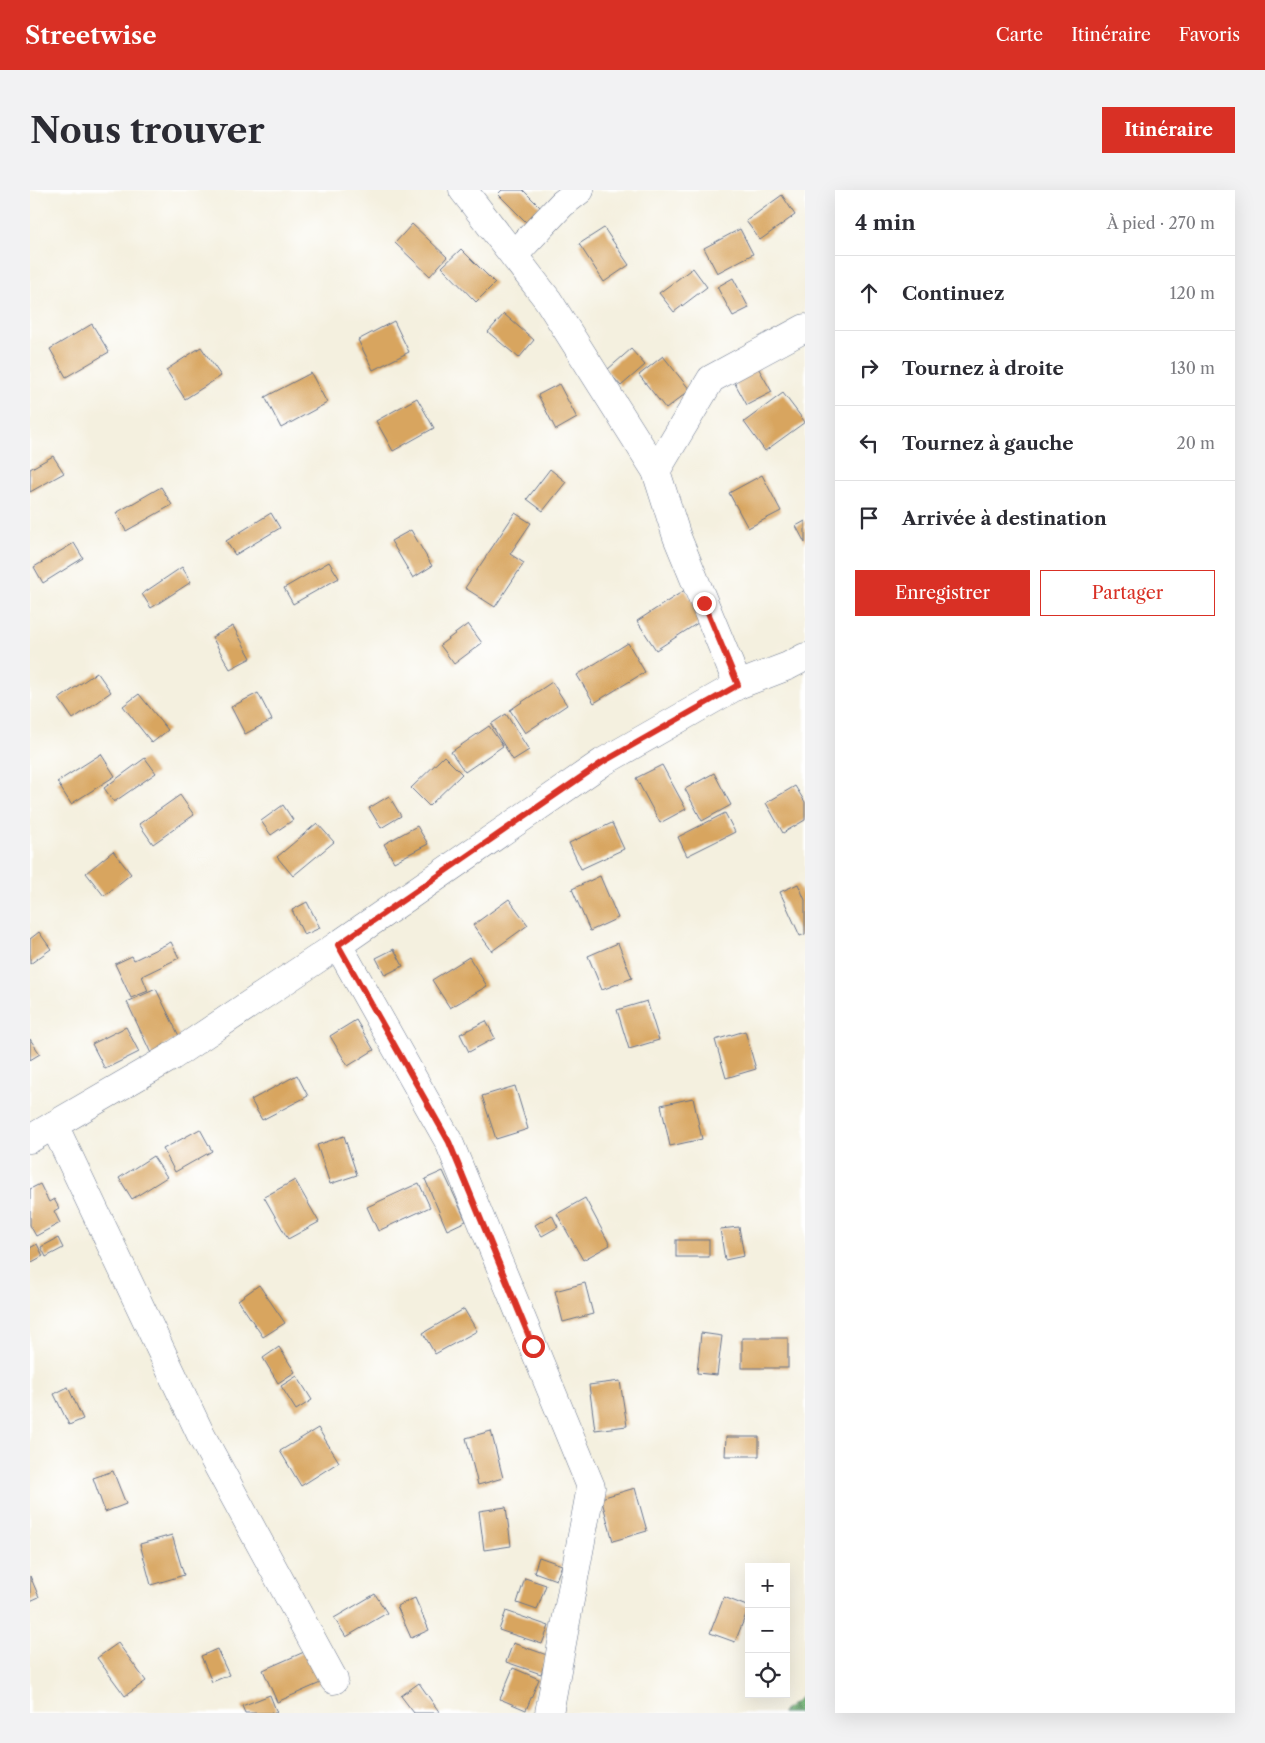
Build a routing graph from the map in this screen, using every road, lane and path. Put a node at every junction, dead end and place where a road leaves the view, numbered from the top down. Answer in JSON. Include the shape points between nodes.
{"nodes":[{"id":1,"x":463,"y":190,"type":"edge"},
{"id":2,"x":580,"y":190,"type":"edge"},
{"id":3,"x":514,"y":255,"type":"junction"},
{"id":4,"x":805,"y":328,"type":"edge"},
{"id":5,"x":656,"y":471,"type":"junction"},
{"id":6,"x":805,"y":657,"type":"edge"},
{"id":7,"x":738,"y":685,"type":"junction"},
{"id":8,"x":338,"y":945,"type":"junction"},
{"id":9,"x":54,"y":1125,"type":"junction"},
{"id":10,"x":30,"y":1139,"type":"edge"},
{"id":11,"x":334,"y":1680,"type":"dead end"},
{"id":12,"x":549,"y":1713,"type":"edge"}],
"edges":[{"from":1,"to":3,"type":"street"},
{"from":2,"to":3,"type":"street","via":[[562,204]]},
{"from":3,"to":5,"type":"street","via":[[548,300]]},
{"from":4,"to":5,"type":"street","via":[[711,379]]},
{"from":5,"to":7,"type":"street","via":[[677,537]]},
{"from":6,"to":7,"type":"street"},
{"from":7,"to":8,"type":"street","via":[[603,762]]},
{"from":8,"to":9,"type":"street","via":[[171,1057]]},
{"from":8,"to":12,"type":"street","via":[[449,1142],[591,1487]]},
{"from":9,"to":10,"type":"street"},
{"from":9,"to":11,"type":"street","via":[[202,1436]]}]}
